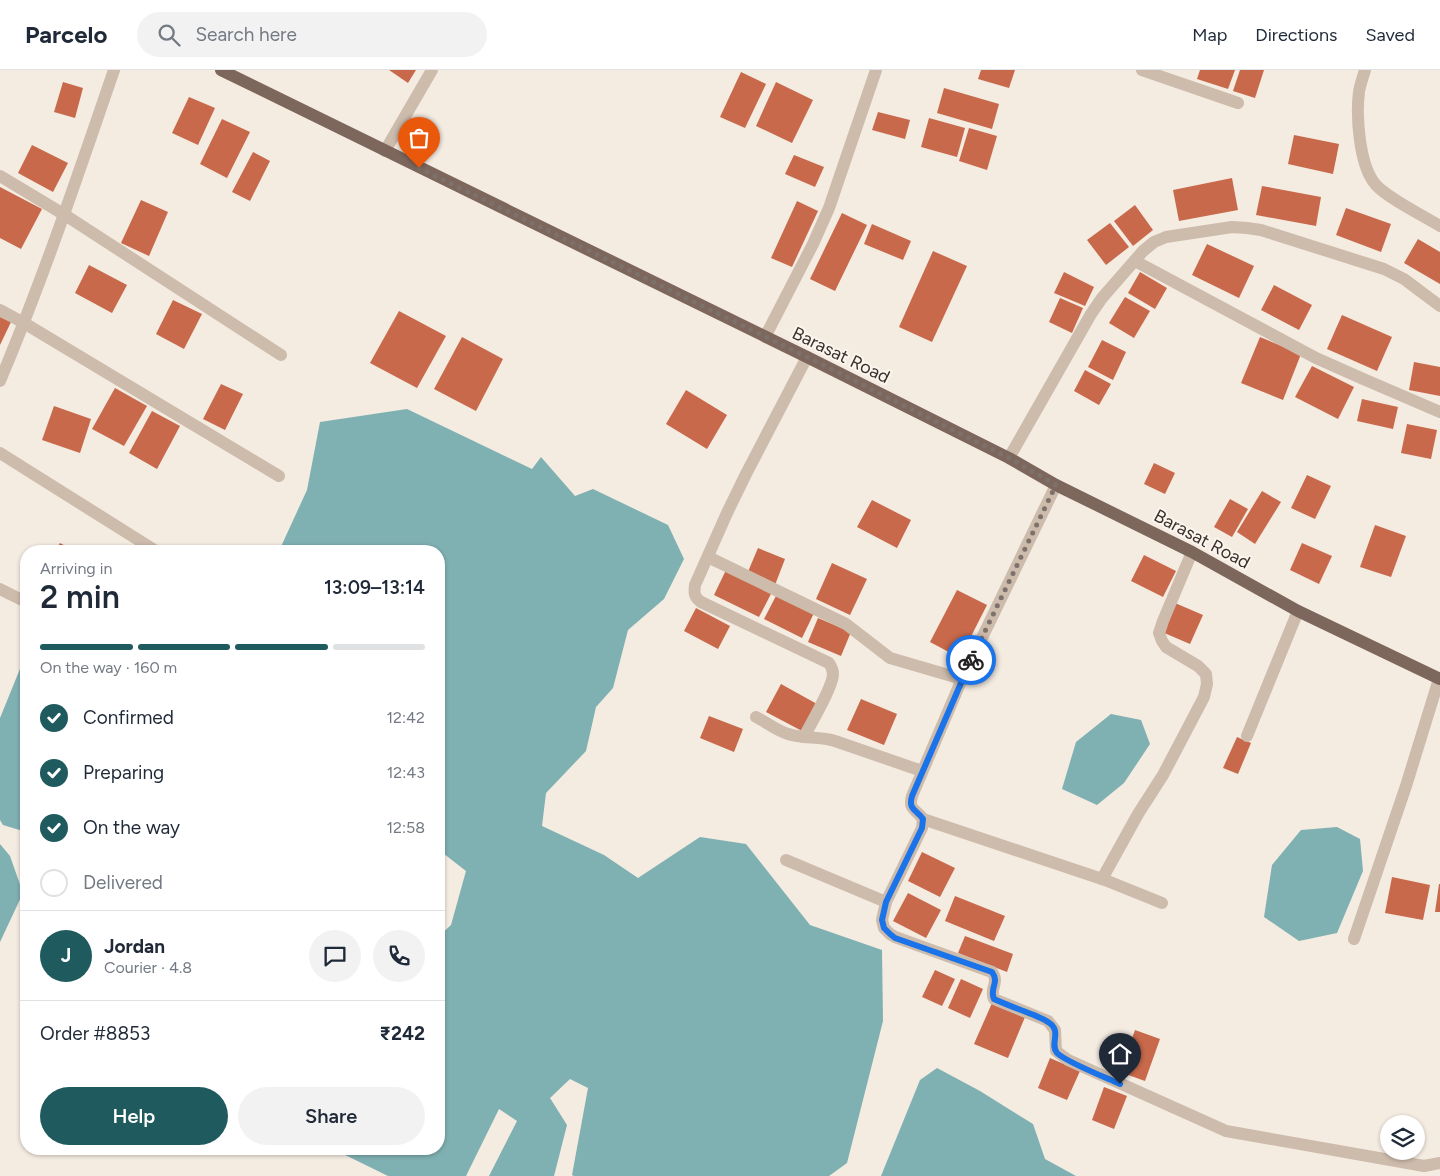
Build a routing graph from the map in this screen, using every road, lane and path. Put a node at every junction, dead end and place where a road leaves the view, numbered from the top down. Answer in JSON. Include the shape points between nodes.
{"nodes":[{"id":1,"x":114,"y":70,"type":"edge"},
{"id":2,"x":221,"y":70,"type":"edge"},
{"id":3,"x":432,"y":70,"type":"edge"},
{"id":4,"x":876,"y":70,"type":"edge"},
{"id":5,"x":1142,"y":70,"type":"edge"},
{"id":6,"x":1365,"y":70,"type":"edge"},
{"id":7,"x":1238,"y":103,"type":"dead end"},
{"id":8,"x":385,"y":151,"type":"junction"},
{"id":9,"x":0,"y":176,"type":"edge"},
{"id":10,"x":65,"y":215,"type":"junction"},
{"id":11,"x":1440,"y":226,"type":"edge"},
{"id":12,"x":1135,"y":261,"type":"junction"},
{"id":13,"x":1440,"y":306,"type":"edge"},
{"id":14,"x":0,"y":310,"type":"edge"},
{"id":15,"x":24,"y":323,"type":"junction"},
{"id":16,"x":765,"y":337,"type":"junction"},
{"id":17,"x":281,"y":355,"type":"dead end"},
{"id":18,"x":807,"y":357,"type":"junction"},
{"id":19,"x":0,"y":381,"type":"edge"},
{"id":20,"x":1440,"y":412,"type":"edge"},
{"id":21,"x":0,"y":453,"type":"edge"},
{"id":22,"x":1009,"y":458,"type":"junction"},
{"id":23,"x":279,"y":476,"type":"dead end"},
{"id":24,"x":1056,"y":485,"type":"junction"},
{"id":25,"x":146,"y":545,"type":"edge"},
{"id":26,"x":1192,"y":552,"type":"junction"},
{"id":27,"x":708,"y":557,"type":"junction"},
{"id":28,"x":0,"y":589,"type":"edge"},
{"id":29,"x":20,"y":599,"type":"edge"},
{"id":30,"x":1298,"y":611,"type":"junction"},
{"id":31,"x":962,"y":679,"type":"junction"},
{"id":32,"x":1440,"y":679,"type":"edge"},
{"id":33,"x":756,"y":717,"type":"dead end"},
{"id":34,"x":1247,"y":736,"type":"dead end"},
{"id":35,"x":804,"y":737,"type":"junction"},
{"id":36,"x":922,"y":771,"type":"junction"},
{"id":37,"x":923,"y":819,"type":"junction"},
{"id":38,"x":786,"y":860,"type":"dead end"},
{"id":39,"x":1102,"y":879,"type":"junction"},
{"id":40,"x":886,"y":902,"type":"junction"},
{"id":41,"x":1162,"y":903,"type":"dead end"},
{"id":42,"x":1354,"y":939,"type":"dead end"},
{"id":43,"x":1440,"y":1163,"type":"edge"}],
"edges":[{"from":1,"to":10,"type":"street"},
{"from":2,"to":8,"type":"main road","name":"Barasat Road"},
{"from":3,"to":8,"type":"street"},
{"from":4,"to":16,"type":"street","via":[[829,208]]},
{"from":5,"to":7,"type":"street"},
{"from":6,"to":11,"type":"street","via":[[1358,115],[1363,160],[1368,174],[1389,195]]},
{"from":8,"to":16,"type":"main road","name":"Barasat Road"},
{"from":9,"to":10,"type":"street"},
{"from":10,"to":15,"type":"street"},
{"from":10,"to":17,"type":"street"},
{"from":12,"to":13,"type":"street","via":[[1154,242],[1166,237],[1232,227],[1261,230],[1384,268]]},
{"from":12,"to":20,"type":"street","via":[[1325,362]]},
{"from":12,"to":22,"type":"street","via":[[1091,314]]},
{"from":14,"to":15,"type":"street"},
{"from":15,"to":19,"type":"street"},
{"from":15,"to":23,"type":"street"},
{"from":16,"to":18,"type":"main road","name":"Barasat Road"},
{"from":18,"to":22,"type":"main road","name":"Barasat Road"},
{"from":18,"to":27,"type":"street","via":[[746,474]]},
{"from":21,"to":25,"type":"street"},
{"from":22,"to":24,"type":"main road","name":"Barasat Road"},
{"from":24,"to":26,"type":"main road","name":"Barasat Road"},
{"from":24,"to":31,"type":"street"},
{"from":26,"to":30,"type":"main road","name":"Barasat Road"},
{"from":26,"to":39,"type":"street","via":[[1159,633],[1166,647],[1206,674],[1204,696],[1163,775]]},
{"from":27,"to":31,"type":"street","via":[[846,624],[890,658]]},
{"from":27,"to":35,"type":"street","via":[[695,585],[696,598],[832,667],[831,684]]},
{"from":28,"to":29,"type":"street"},
{"from":30,"to":32,"type":"main road","name":"Barasat Road"},
{"from":30,"to":34,"type":"street"},
{"from":31,"to":36,"type":"street"},
{"from":32,"to":42,"type":"street"},
{"from":33,"to":35,"type":"street","via":[[788,734]]},
{"from":35,"to":36,"type":"street","via":[[835,740]]},
{"from":36,"to":37,"type":"street","via":[[911,802],[912,808]]},
{"from":37,"to":39,"type":"street"},
{"from":37,"to":40,"type":"street","via":[[922,828]]},
{"from":38,"to":40,"type":"street"},
{"from":39,"to":41,"type":"street"},
{"from":40,"to":43,"type":"street","via":[[882,920],[890,934],[992,972],[996,980],[992,990],[994,999],[1048,1021],[1055,1030],[1056,1051],[1068,1060],[1226,1131],[1424,1166]]}]}
